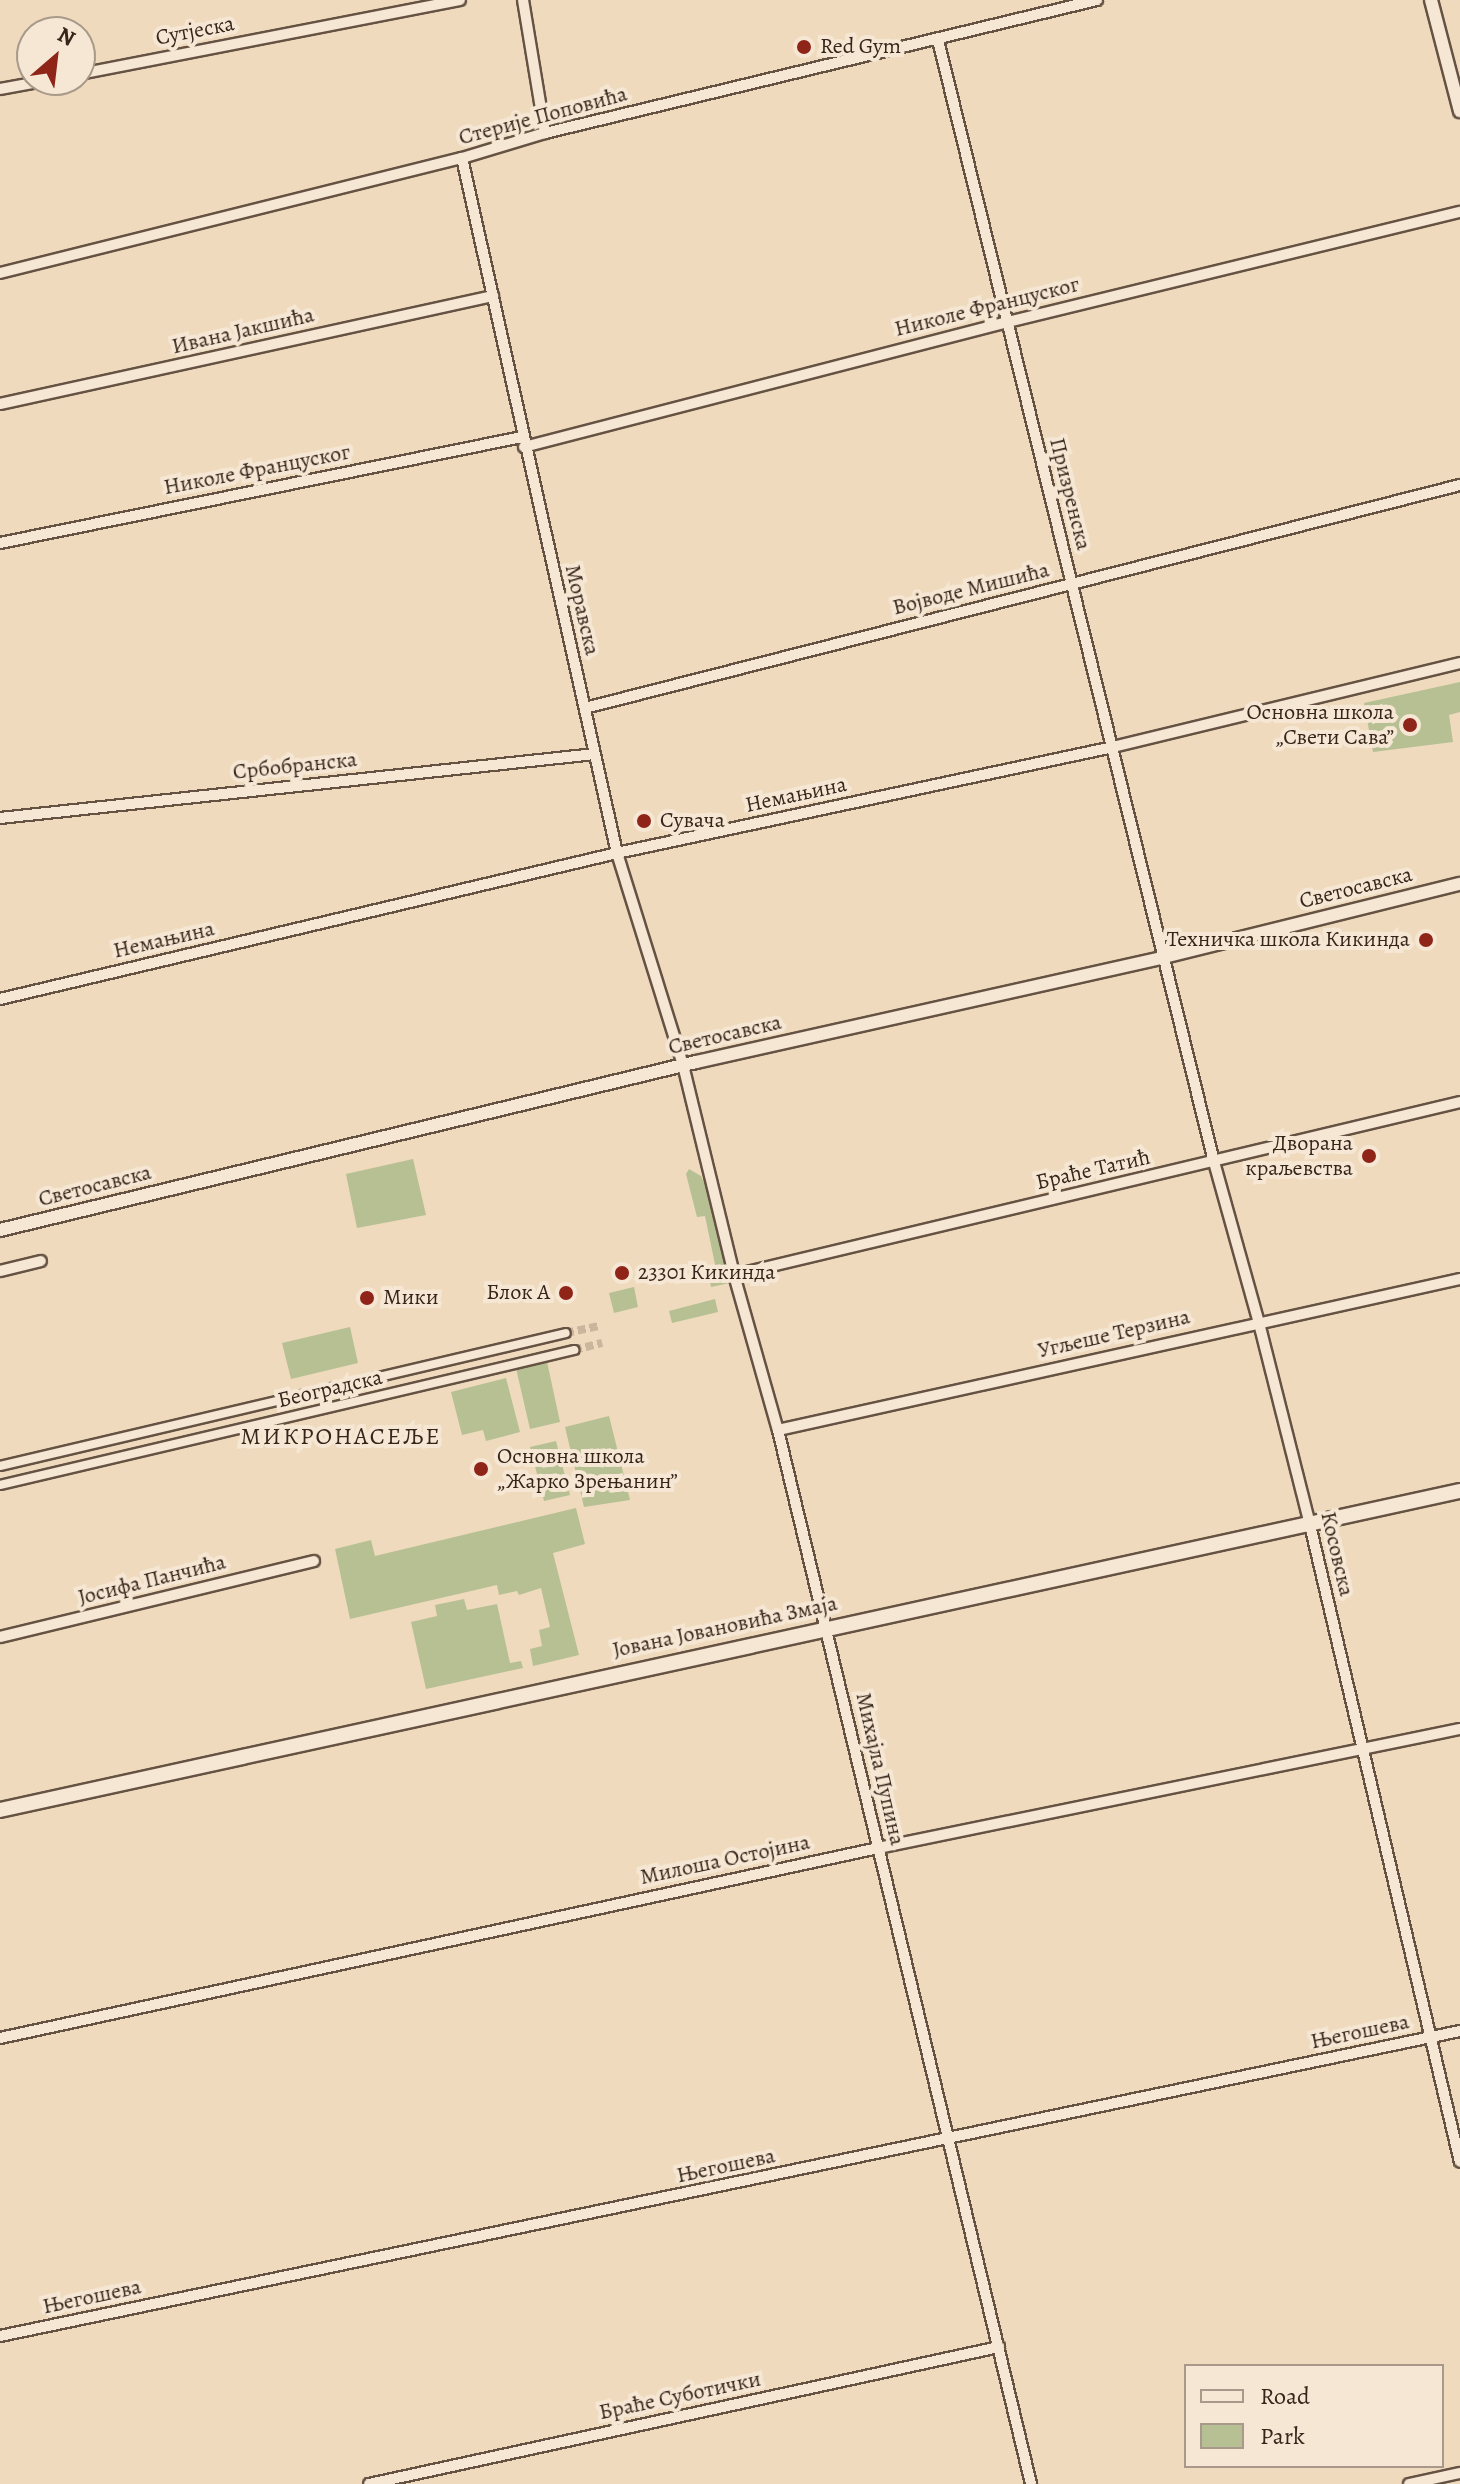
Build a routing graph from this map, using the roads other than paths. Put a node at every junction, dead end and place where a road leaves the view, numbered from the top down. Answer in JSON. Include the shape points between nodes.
{"nodes":[{"id":1,"x":460,"y":0,"type":"edge"},
{"id":2,"x":523,"y":0,"type":"edge"},
{"id":3,"x":1097,"y":0,"type":"edge"},
{"id":4,"x":1431,"y":0,"type":"edge"},
{"id":5,"x":938,"y":40,"type":"junction"},
{"id":6,"x":96,"y":71,"type":"edge"},
{"id":7,"x":1460,"y":111,"type":"edge"},
{"id":8,"x":545,"y":133,"type":"junction"},
{"id":9,"x":462,"y":158,"type":"junction"},
{"id":10,"x":1460,"y":212,"type":"edge"},
{"id":11,"x":0,"y":273,"type":"edge"},
{"id":12,"x":493,"y":296,"type":"junction"},
{"id":13,"x":1008,"y":322,"type":"junction"},
{"id":14,"x":0,"y":404,"type":"edge"},
{"id":15,"x":523,"y":442,"type":"junction"},
{"id":16,"x":1460,"y":485,"type":"edge"},
{"id":17,"x":0,"y":543,"type":"edge"},
{"id":18,"x":1071,"y":584,"type":"junction"},
{"id":19,"x":1460,"y":663,"type":"edge"},
{"id":20,"x":585,"y":708,"type":"junction"},
{"id":21,"x":1113,"y":747,"type":"junction"},
{"id":22,"x":595,"y":754,"type":"junction"},
{"id":23,"x":0,"y":818,"type":"edge"},
{"id":24,"x":617,"y":853,"type":"junction"},
{"id":25,"x":1460,"y":884,"type":"edge"},
{"id":26,"x":1164,"y":957,"type":"junction"},
{"id":27,"x":0,"y":999,"type":"edge"},
{"id":28,"x":683,"y":1065,"type":"junction"},
{"id":29,"x":1460,"y":1102,"type":"edge"},
{"id":30,"x":1214,"y":1162,"type":"junction"},
{"id":31,"x":0,"y":1230,"type":"edge"},
{"id":32,"x":41,"y":1261,"type":"dead end"},
{"id":33,"x":0,"y":1271,"type":"edge"},
{"id":34,"x":734,"y":1275,"type":"junction"},
{"id":35,"x":1460,"y":1279,"type":"edge"},
{"id":36,"x":1259,"y":1323,"type":"junction"},
{"id":37,"x":566,"y":1333,"type":"tunnel mouth"},
{"id":38,"x":574,"y":1350,"type":"tunnel mouth"},
{"id":39,"x":778,"y":1430,"type":"junction"},
{"id":40,"x":0,"y":1466,"type":"edge"},
{"id":41,"x":0,"y":1485,"type":"edge"},
{"id":42,"x":1460,"y":1491,"type":"edge"},
{"id":43,"x":1310,"y":1525,"type":"junction"},
{"id":44,"x":314,"y":1561,"type":"dead end"},
{"id":45,"x":827,"y":1627,"type":"junction"},
{"id":46,"x":0,"y":1637,"type":"edge"},
{"id":47,"x":1460,"y":1729,"type":"edge"},
{"id":48,"x":1361,"y":1750,"type":"junction"},
{"id":49,"x":0,"y":1810,"type":"edge"},
{"id":50,"x":878,"y":1848,"type":"junction"},
{"id":51,"x":1460,"y":2031,"type":"edge"},
{"id":52,"x":1430,"y":2037,"type":"junction"},
{"id":53,"x":0,"y":2038,"type":"edge"},
{"id":54,"x":948,"y":2141,"type":"junction"},
{"id":55,"x":1460,"y":2162,"type":"edge"},
{"id":56,"x":0,"y":2336,"type":"edge"},
{"id":57,"x":999,"y":2347,"type":"junction"},
{"id":58,"x":1460,"y":2473,"type":"edge"},
{"id":59,"x":369,"y":2484,"type":"edge"},
{"id":60,"x":1031,"y":2484,"type":"edge"},
{"id":61,"x":1409,"y":2484,"type":"edge"}],
"edges":[{"from":1,"to":6,"type":"street","name":"Сутјеска"},
{"from":2,"to":8,"type":"street"},
{"from":3,"to":5,"type":"street","name":"Стерије Поповића"},
{"from":4,"to":7,"type":"street"},
{"from":5,"to":8,"type":"street","name":"Стерије Поповића"},
{"from":5,"to":13,"type":"street","name":"Призренска"},
{"from":8,"to":9,"type":"street","name":"Стерије Поповића"},
{"from":9,"to":11,"type":"street","name":"Стерије Поповића"},
{"from":9,"to":12,"type":"street","name":"Моравска"},
{"from":10,"to":13,"type":"street","name":"Николе Француског"},
{"from":12,"to":14,"type":"street","name":"Ивана Јакшића"},
{"from":12,"to":15,"type":"street","name":"Моравска"},
{"from":13,"to":15,"type":"street","name":"Николе Француског"},
{"from":13,"to":18,"type":"street","name":"Призренска"},
{"from":15,"to":17,"type":"street","name":"Николе Француског"},
{"from":15,"to":20,"type":"street","name":"Моравска"},
{"from":16,"to":18,"type":"street","name":"Војводе Мишића"},
{"from":18,"to":20,"type":"street","name":"Војводе Мишића"},
{"from":18,"to":21,"type":"street","name":"Призренска"},
{"from":19,"to":21,"type":"street","name":"Немањина"},
{"from":20,"to":22,"type":"street","name":"Моравска"},
{"from":21,"to":24,"type":"street","name":"Немањина"},
{"from":21,"to":26,"type":"street","name":"Призренска"},
{"from":22,"to":23,"type":"street","name":"Србобранска"},
{"from":22,"to":24,"type":"street","name":"Моравска"},
{"from":24,"to":27,"type":"street","name":"Немањина"},
{"from":24,"to":28,"type":"street","name":"Моравска"},
{"from":25,"to":26,"type":"street","name":"Светосавска"},
{"from":26,"to":28,"type":"street","name":"Светосавска"},
{"from":26,"to":30,"type":"street","name":"Косовска"},
{"from":28,"to":31,"type":"street","name":"Светосавска"},
{"from":28,"to":34,"type":"street","name":"Михајла Пупина"},
{"from":29,"to":30,"type":"street","name":"Браће Татић"},
{"from":30,"to":34,"type":"street","name":"Браће Татић"},
{"from":30,"to":36,"type":"street","name":"Косовска"},
{"from":32,"to":33,"type":"street"},
{"from":34,"to":39,"type":"street","name":"Михајла Пупина"},
{"from":35,"to":36,"type":"street","name":"Угљеше Терзина"},
{"from":36,"to":39,"type":"street","name":"Угљеше Терзина"},
{"from":36,"to":43,"type":"street","name":"Косовска"},
{"from":37,"to":40,"type":"street","name":"Београдска"},
{"from":38,"to":41,"type":"street","name":"Београдска"},
{"from":39,"to":45,"type":"street","name":"Михајла Пупина"},
{"from":42,"to":43,"type":"main road","name":"Јована Јовановића Змаја"},
{"from":43,"to":45,"type":"main road","name":"Јована Јовановића Змаја"},
{"from":43,"to":48,"type":"street","name":"Косовска"},
{"from":44,"to":46,"type":"street","name":"Јосифа Панчића"},
{"from":45,"to":49,"type":"main road","name":"Јована Јовановића Змаја"},
{"from":45,"to":50,"type":"street","name":"Михајла Пупина"},
{"from":47,"to":48,"type":"street","name":"Милоша Остојина"},
{"from":48,"to":50,"type":"street","name":"Милоша Остојина"},
{"from":48,"to":52,"type":"street","name":"Косовска"},
{"from":50,"to":53,"type":"street","name":"Милоша Остојина"},
{"from":50,"to":54,"type":"street","name":"Михајла Пупина"},
{"from":51,"to":52,"type":"street","name":"Његошева"},
{"from":52,"to":54,"type":"street","name":"Његошева"},
{"from":52,"to":55,"type":"street","name":"Косовска"},
{"from":54,"to":56,"type":"street","name":"Његошева"},
{"from":54,"to":57,"type":"street","name":"Михајла Пупина"},
{"from":57,"to":59,"type":"street","name":"Браће Суботички"},
{"from":57,"to":60,"type":"street","name":"Михајла Пупина"},
{"from":58,"to":61,"type":"street"}]}
